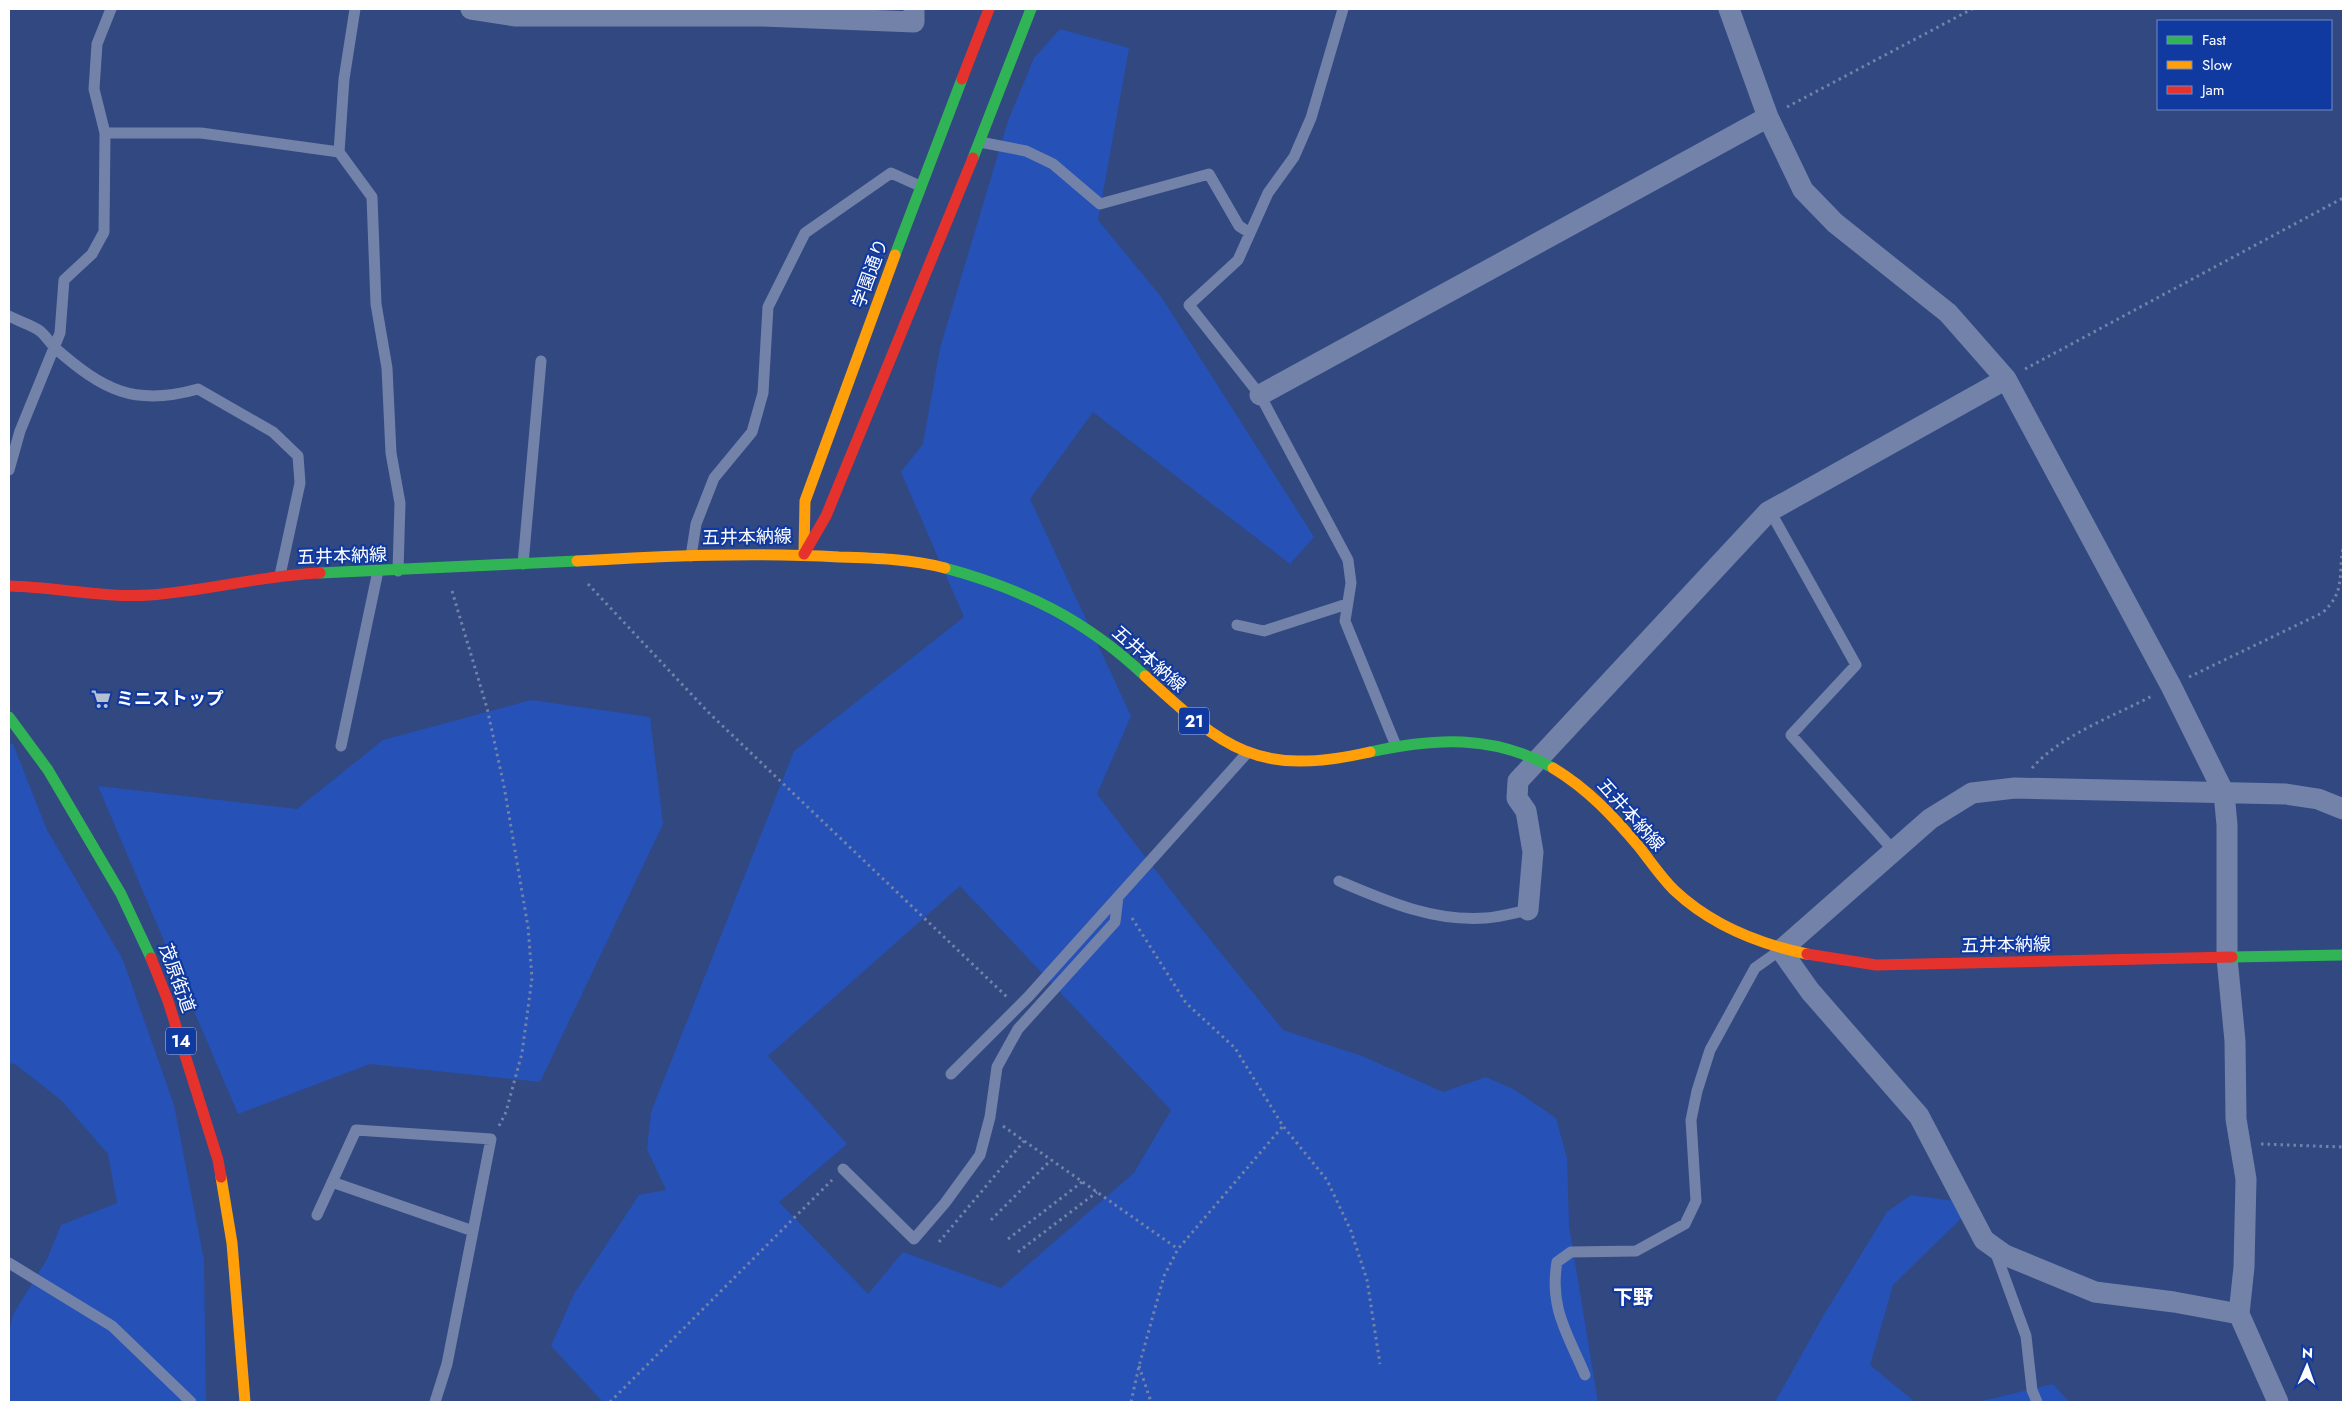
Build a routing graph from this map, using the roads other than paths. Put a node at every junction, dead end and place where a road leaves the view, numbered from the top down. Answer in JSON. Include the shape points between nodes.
{"nodes":[{"id":1,"x":111,"y":9,"type":"edge"},
{"id":2,"x":354,"y":9,"type":"edge"},
{"id":3,"x":471,"y":9,"type":"edge"},
{"id":4,"x":914,"y":9,"type":"edge"},
{"id":5,"x":989,"y":9,"type":"edge"},
{"id":6,"x":1031,"y":9,"type":"edge"},
{"id":7,"x":1343,"y":9,"type":"edge"},
{"id":8,"x":1729,"y":9,"type":"edge"},
{"id":9,"x":1768,"y":117,"type":"junction"},
{"id":10,"x":105,"y":133,"type":"junction"},
{"id":11,"x":980,"y":142,"type":"junction"},
{"id":12,"x":339,"y":152,"type":"junction"},
{"id":13,"x":920,"y":186,"type":"junction"},
{"id":14,"x":1250,"y":233,"type":"junction"},
{"id":15,"x":9,"y":316,"type":"edge"},
{"id":16,"x":54,"y":347,"type":"junction"},
{"id":17,"x":541,"y":361,"type":"dead end"},
{"id":18,"x":2006,"y":379,"type":"junction"},
{"id":19,"x":1260,"y":395,"type":"junction"},
{"id":20,"x":9,"y":470,"type":"edge"},
{"id":21,"x":1770,"y":511,"type":"junction"},
{"id":22,"x":804,"y":554,"type":"junction"},
{"id":23,"x":691,"y":556,"type":"junction"},
{"id":24,"x":523,"y":564,"type":"junction"},
{"id":25,"x":379,"y":570,"type":"junction"},
{"id":26,"x":398,"y":571,"type":"junction"},
{"id":27,"x":280,"y":576,"type":"junction"},
{"id":28,"x":9,"y":586,"type":"edge"},
{"id":29,"x":1348,"y":604,"type":"junction"},
{"id":30,"x":1238,"y":625,"type":"dead end"},
{"id":31,"x":9,"y":717,"type":"edge"},
{"id":32,"x":341,"y":746,"type":"dead end"},
{"id":33,"x":1396,"y":746,"type":"junction"},
{"id":34,"x":1248,"y":752,"type":"junction"},
{"id":35,"x":1538,"y":760,"type":"junction"},
{"id":36,"x":2224,"y":793,"type":"junction"},
{"id":37,"x":2343,"y":808,"type":"edge"},
{"id":38,"x":1894,"y":851,"type":"junction"},
{"id":39,"x":1339,"y":881,"type":"dead end"},
{"id":40,"x":1118,"y":897,"type":"junction"},
{"id":41,"x":1528,"y":910,"type":"joint"},
{"id":42,"x":1781,"y":950,"type":"junction"},
{"id":43,"x":2343,"y":955,"type":"edge"},
{"id":44,"x":2227,"y":958,"type":"junction"},
{"id":45,"x":951,"y":1074,"type":"dead end"},
{"id":46,"x":843,"y":1168,"type":"road end"},
{"id":47,"x":332,"y":1182,"type":"junction"},
{"id":48,"x":317,"y":1215,"type":"dead end"},
{"id":49,"x":473,"y":1231,"type":"junction"},
{"id":50,"x":1994,"y":1247,"type":"junction"},
{"id":51,"x":9,"y":1263,"type":"edge"},
{"id":52,"x":2239,"y":1314,"type":"junction"},
{"id":53,"x":1585,"y":1375,"type":"dead end"},
{"id":54,"x":191,"y":1402,"type":"edge"},
{"id":55,"x":245,"y":1402,"type":"edge"},
{"id":56,"x":436,"y":1402,"type":"edge"},
{"id":57,"x":2038,"y":1402,"type":"edge"},
{"id":58,"x":2278,"y":1402,"type":"edge"}],
"edges":[{"from":1,"to":10,"type":"lane","via":[[97,44],[94,89]]},
{"from":2,"to":12,"type":"lane","via":[[344,79]]},
{"from":3,"to":4,"type":"street","via":[[516,16],[761,16],[914,22]]},
{"from":5,"to":13,"type":"main road","name":"学園通り"},
{"from":6,"to":11,"type":"main road"},
{"from":7,"to":14,"type":"lane","via":[[1311,118],[1294,156],[1268,193]]},
{"from":8,"to":9,"type":"street"},
{"from":9,"to":18,"type":"street","via":[[1803,190],[1834,222],[1948,313]]},
{"from":9,"to":19,"type":"street"},
{"from":10,"to":12,"type":"lane","via":[[201,133]]},
{"from":10,"to":16,"type":"lane","via":[[104,232],[92,254],[64,280],[60,333]]},
{"from":11,"to":14,"type":"lane","via":[[1026,151],[1054,164],[1100,204],[1209,174],[1239,226]]},
{"from":11,"to":22,"type":"main road","via":[[826,516]]},
{"from":12,"to":26,"type":"lane","via":[[372,197],[376,304],[387,368],[391,453],[400,503]]},
{"from":13,"to":22,"type":"main road","name":"学園通り","via":[[804,501]]},
{"from":13,"to":23,"type":"lane","via":[[891,173],[805,233],[768,307],[764,393],[752,432],[714,478],[696,524]]},
{"from":14,"to":19,"type":"lane","via":[[1238,260],[1189,306]]},
{"from":15,"to":16,"type":"lane","via":[[40,331]]},
{"from":16,"to":20,"type":"lane","via":[[20,431]]},
{"from":16,"to":27,"type":"lane","via":[[102,386],[131,395],[172,396],[198,389],[273,432],[298,456],[300,483]]},
{"from":17,"to":24,"type":"lane"},
{"from":18,"to":21,"type":"street"},
{"from":18,"to":36,"type":"street","via":[[2171,686]]},
{"from":19,"to":29,"type":"lane","via":[[1348,560],[1351,583]]},
{"from":21,"to":35,"type":"street"},
{"from":21,"to":38,"type":"lane","via":[[1856,664],[1791,735]]},
{"from":22,"to":23,"type":"main road","name":"五井本納線","number":"21"},
{"from":22,"to":34,"type":"main road","name":"五井本納線","number":"21","via":[[936,565],[1032,596],[1114,648],[1211,734]]},
{"from":23,"to":24,"type":"main road","name":"五井本納線","number":"21"},
{"from":24,"to":26,"type":"main road","name":"五井本納線","number":"21"},
{"from":25,"to":26,"type":"main road","name":"五井本納線","number":"21"},
{"from":25,"to":27,"type":"main road","name":"五井本納線","number":"21"},
{"from":25,"to":32,"type":"lane"},
{"from":27,"to":28,"type":"main road","name":"五井本納線","number":"21","via":[[144,596]]},
{"from":29,"to":30,"type":"lane","via":[[1264,631]]},
{"from":29,"to":33,"type":"lane","via":[[1345,621]]},
{"from":31,"to":55,"type":"main road","name":"茂原街道","number":"14","via":[[48,770],[121,894],[146,944],[168,1001],[218,1160],[232,1243]]},
{"from":33,"to":34,"type":"main road","name":"五井本納線","number":"21","via":[[1342,760],[1315,763],[1287,762]]},
{"from":33,"to":35,"type":"main road","name":"五井本納線","number":"21","via":[[1433,740],[1472,742]]},
{"from":34,"to":40,"type":"lane"},
{"from":35,"to":41,"type":"street","via":[[1518,781],[1517,798],[1526,810],[1533,852]]},
{"from":35,"to":42,"type":"main road","name":"五井本納線","number":"21","via":[[1592,794],[1679,895],[1709,917]]},
{"from":36,"to":37,"type":"street","via":[[2286,794],[2318,799]]},
{"from":36,"to":38,"type":"street","via":[[2015,788],[1972,793],[1930,819]]},
{"from":36,"to":44,"type":"street"},
{"from":38,"to":42,"type":"street"},
{"from":39,"to":41,"type":"lane","via":[[1415,912],[1486,918]]},
{"from":40,"to":45,"type":"lane","via":[[1019,1007]]},
{"from":40,"to":46,"type":"lane","via":[[1115,922],[1018,1029],[997,1067],[990,1117],[980,1155],[914,1239]]},
{"from":42,"to":44,"type":"main road","name":"五井本納線","number":"21","via":[[1876,965]]},
{"from":42,"to":50,"type":"street","via":[[1810,991],[1919,1116],[1984,1240]]},
{"from":42,"to":53,"type":"lane","via":[[1755,968],[1710,1050],[1690,1120],[1696,1201],[1686,1224],[1636,1251],[1572,1252],[1557,1262],[1554,1281],[1561,1324]]},
{"from":43,"to":44,"type":"main road","name":"五井本納線","number":"21"},
{"from":44,"to":52,"type":"street","via":[[2235,1041],[2236,1119],[2246,1179],[2244,1267]]},
{"from":47,"to":48,"type":"lane"},
{"from":47,"to":49,"type":"lane"},
{"from":47,"to":49,"type":"lane","via":[[356,1130],[491,1139]]},
{"from":49,"to":56,"type":"lane","via":[[447,1364]]},
{"from":50,"to":52,"type":"street","via":[[2095,1292]]},
{"from":50,"to":57,"type":"lane","via":[[2026,1336],[2032,1390]]},
{"from":51,"to":54,"type":"lane","via":[[112,1326]]},
{"from":52,"to":58,"type":"street"}]}
